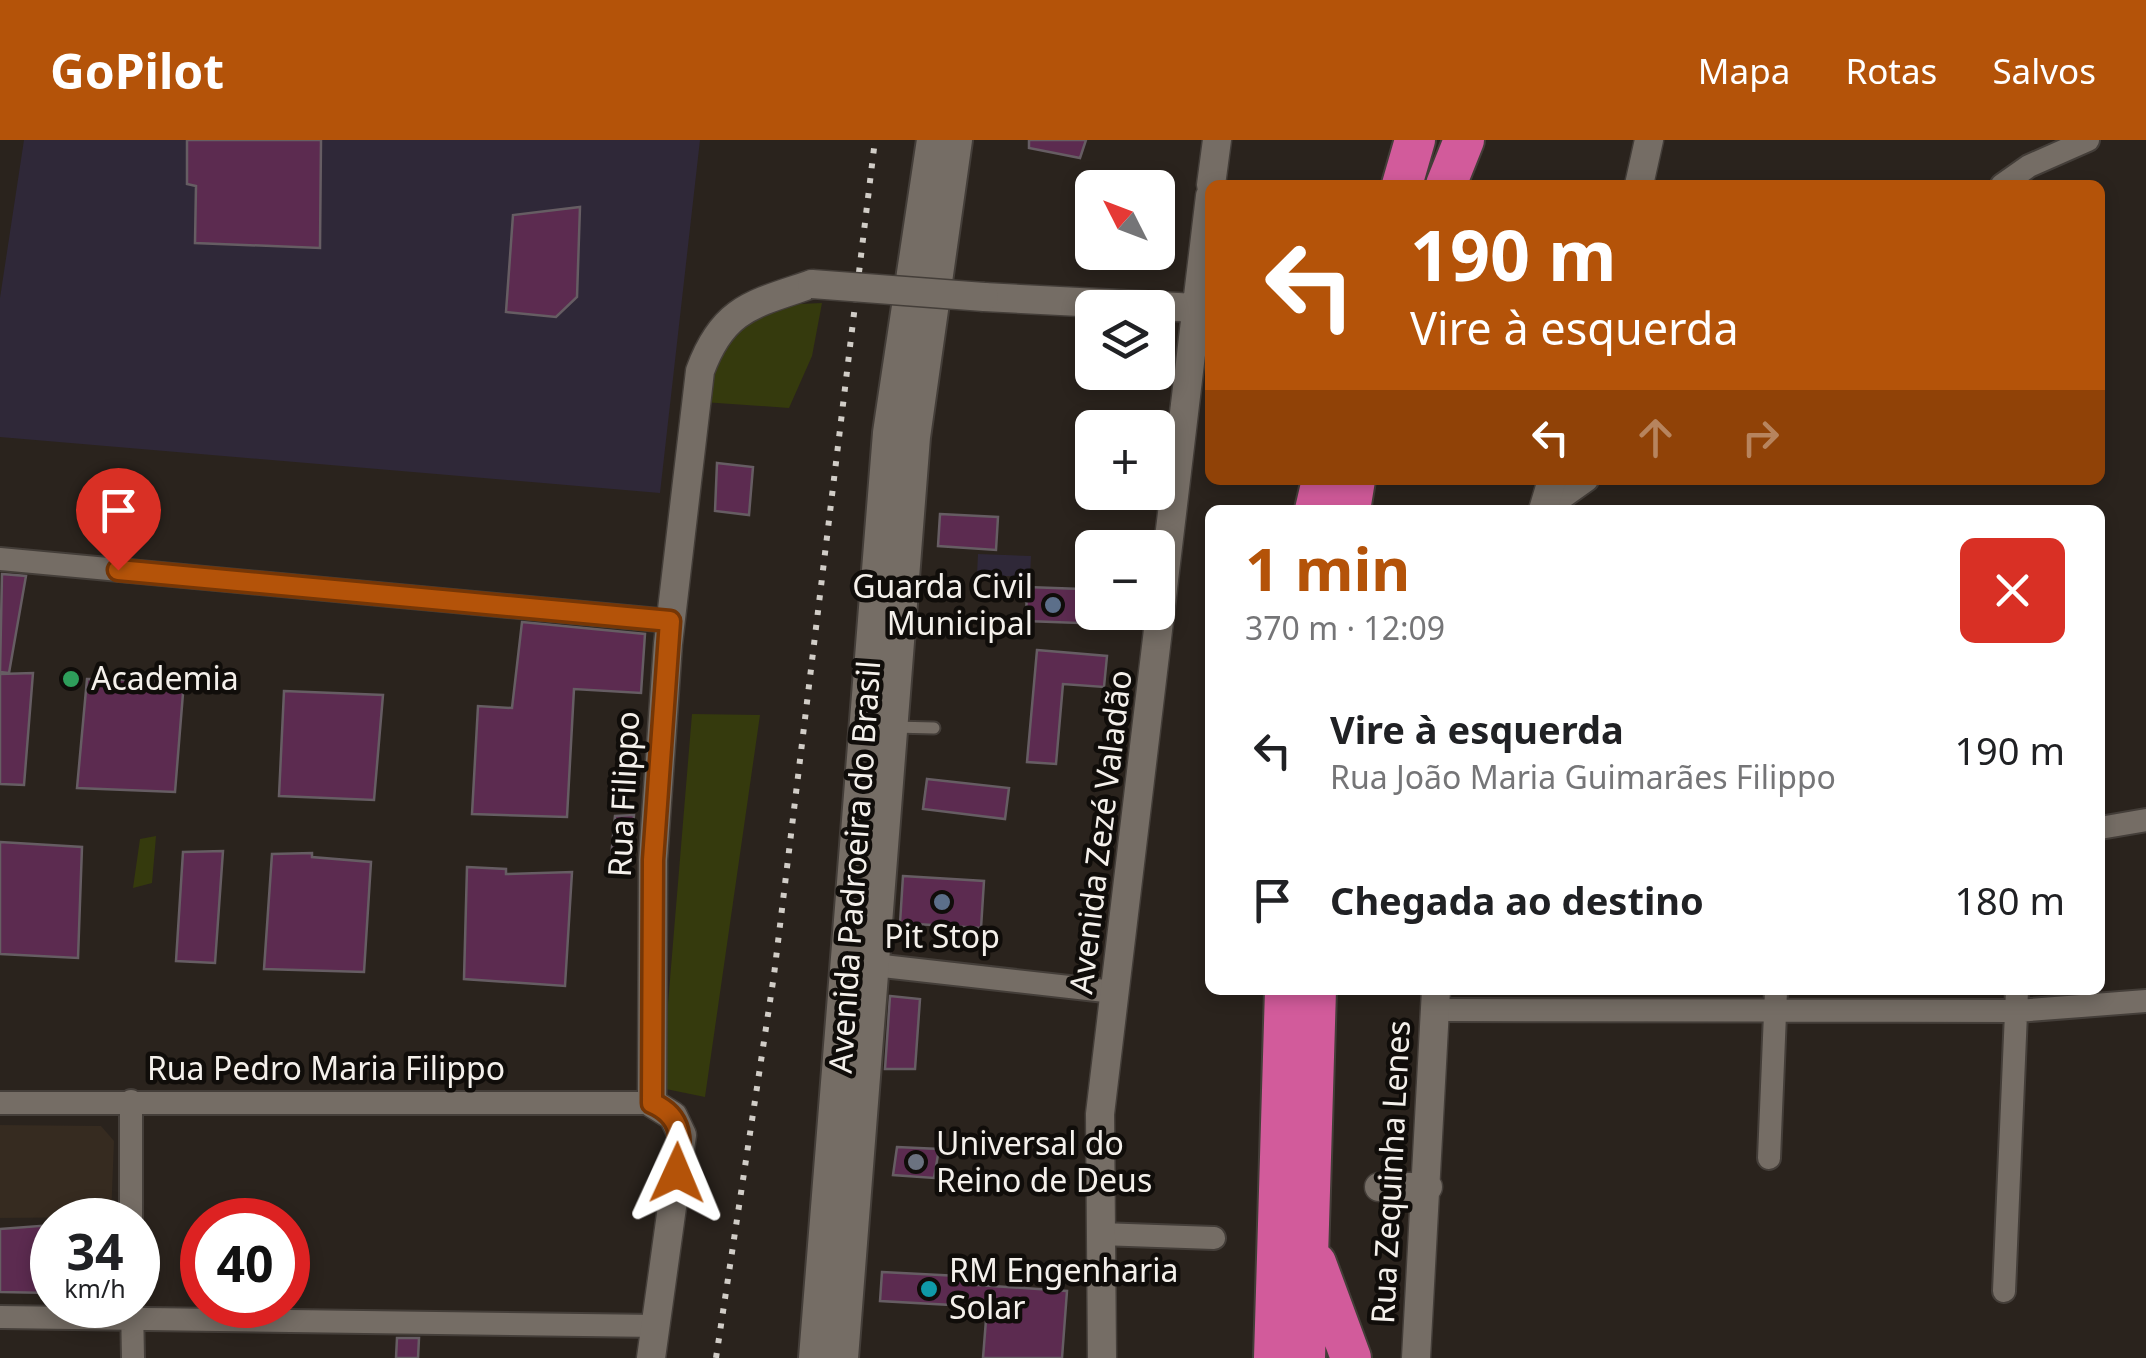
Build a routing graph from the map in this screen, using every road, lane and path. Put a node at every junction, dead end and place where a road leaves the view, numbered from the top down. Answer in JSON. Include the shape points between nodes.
{"nodes":[{"id":1,"x":933,"y":140,"type":"edge"},
{"id":2,"x":956,"y":140,"type":"edge"},
{"id":3,"x":1216,"y":140,"type":"edge"},
{"id":4,"x":1415,"y":140,"type":"edge"},
{"id":5,"x":1451,"y":140,"type":"edge"},
{"id":6,"x":1464,"y":140,"type":"edge"},
{"id":7,"x":1649,"y":140,"type":"edge"},
{"id":8,"x":2088,"y":140,"type":"edge"},
{"id":9,"x":1212,"y":180,"type":"edge"},
{"id":10,"x":1403,"y":180,"type":"edge"},
{"id":11,"x":1443,"y":180,"type":"edge"},
{"id":12,"x":1444,"y":180,"type":"edge"},
{"id":13,"x":1639,"y":180,"type":"edge"},
{"id":14,"x":2009,"y":180,"type":"edge"},
{"id":15,"x":1205,"y":239,"type":"edge"},
{"id":16,"x":1197,"y":308,"type":"junction"},
{"id":17,"x":1580,"y":485,"type":"edge"},
{"id":18,"x":1551,"y":505,"type":"edge"},
{"id":19,"x":0,"y":560,"type":"edge"},
{"id":20,"x":670,"y":621,"type":"junction"},
{"id":21,"x":890,"y":726,"type":"junction"},
{"id":22,"x":934,"y":728,"type":"dead end"},
{"id":23,"x":2140,"y":821,"type":"edge"},
{"id":24,"x":2105,"y":827,"type":"edge"},
{"id":25,"x":874,"y":965,"type":"junction"},
{"id":26,"x":1114,"y":992,"type":"junction"},
{"id":27,"x":1284,"y":995,"type":"edge"},
{"id":28,"x":1316,"y":995,"type":"edge"},
{"id":29,"x":1436,"y":1000,"type":"edge"},
{"id":30,"x":1776,"y":1000,"type":"edge"},
{"id":31,"x":2017,"y":1000,"type":"edge"},
{"id":32,"x":2146,"y":1001,"type":"edge"},
{"id":33,"x":131,"y":1101,"type":"junction"},
{"id":34,"x":0,"y":1103,"type":"edge"},
{"id":35,"x":652,"y":1103,"type":"junction"},
{"id":36,"x":1769,"y":1158,"type":"dead end"},
{"id":37,"x":1379,"y":1186,"type":"dead end"},
{"id":38,"x":1428,"y":1187,"type":"junction"},
{"id":39,"x":131,"y":1198,"type":"edge"},
{"id":40,"x":1100,"y":1234,"type":"junction"},
{"id":41,"x":1214,"y":1238,"type":"dead end"},
{"id":42,"x":1308,"y":1240,"type":"junction"},
{"id":43,"x":2004,"y":1291,"type":"dead end"},
{"id":44,"x":160,"y":1312,"type":"edge"},
{"id":45,"x":30,"y":1316,"type":"edge"},
{"id":46,"x":0,"y":1318,"type":"edge"},
{"id":47,"x":657,"y":1326,"type":"junction"},
{"id":48,"x":132,"y":1328,"type":"edge"},
{"id":49,"x":133,"y":1358,"type":"edge"},
{"id":50,"x":651,"y":1358,"type":"edge"},
{"id":51,"x":815,"y":1358,"type":"edge"},
{"id":52,"x":842,"y":1358,"type":"edge"},
{"id":53,"x":1102,"y":1358,"type":"edge"},
{"id":54,"x":1274,"y":1358,"type":"edge"},
{"id":55,"x":1305,"y":1358,"type":"edge"},
{"id":56,"x":1351,"y":1358,"type":"edge"},
{"id":57,"x":1416,"y":1358,"type":"edge"}],
"edges":[{"from":1,"to":51,"type":"main road","name":"Avenida Padroeira do Brasil","via":[[889,433]]},
{"from":2,"to":21,"type":"main road","name":"Avenida Padroeira do Brasil","via":[[914,437],[909,611]]},
{"from":3,"to":9,"type":"street"},
{"from":4,"to":10,"type":"highway"},
{"from":5,"to":11,"type":"highway"},
{"from":6,"to":12,"type":"highway"},
{"from":7,"to":13,"type":"street"},
{"from":8,"to":14,"type":"street"},
{"from":15,"to":16,"type":"street","name":"Avenida Zezé Valadão"},
{"from":16,"to":20,"type":"street","name":"Rua Filippo","bridge":true,"via":[[812,284],[747,306],[712,339],[700,371]]},
{"from":16,"to":26,"type":"street","name":"Avenida Zezé Valadão"},
{"from":17,"to":18,"type":"street"},
{"from":19,"to":20,"type":"street"},
{"from":20,"to":35,"type":"street","name":"Rua Filippo","via":[[653,860]]},
{"from":21,"to":22,"type":"lane"},
{"from":21,"to":25,"type":"main road","name":"Avenida Padroeira do Brasil"},
{"from":23,"to":24,"type":"street"},
{"from":25,"to":26,"type":"street"},
{"from":25,"to":52,"type":"main road","name":"Avenida Padroeira do Brasil"},
{"from":26,"to":40,"type":"street","name":"Avenida Zezé Valadão","via":[[1100,1114]]},
{"from":27,"to":54,"type":"highway"},
{"from":28,"to":42,"type":"highway"},
{"from":29,"to":30,"type":"street"},
{"from":29,"to":38,"type":"street","name":"Rua Zequinha Lenes"},
{"from":30,"to":31,"type":"street"},
{"from":30,"to":36,"type":"street"},
{"from":31,"to":32,"type":"street"},
{"from":31,"to":43,"type":"street"},
{"from":33,"to":34,"type":"street","name":"Rua Pedro Maria Filippo"},
{"from":33,"to":35,"type":"street","name":"Rua Pedro Maria Filippo"},
{"from":33,"to":39,"type":"street"},
{"from":35,"to":47,"type":"street","via":[[672,1116],[682,1135]]},
{"from":37,"to":38,"type":"street"},
{"from":38,"to":57,"type":"street","name":"Rua Zequinha Lenes"},
{"from":40,"to":41,"type":"street"},
{"from":40,"to":53,"type":"street","name":"Avenida Zezé Valadão"},
{"from":42,"to":55,"type":"highway"},
{"from":42,"to":56,"type":"highway"},
{"from":44,"to":47,"type":"street"},
{"from":45,"to":46,"type":"street"},
{"from":47,"to":50,"type":"street"},
{"from":48,"to":49,"type":"street"}]}
